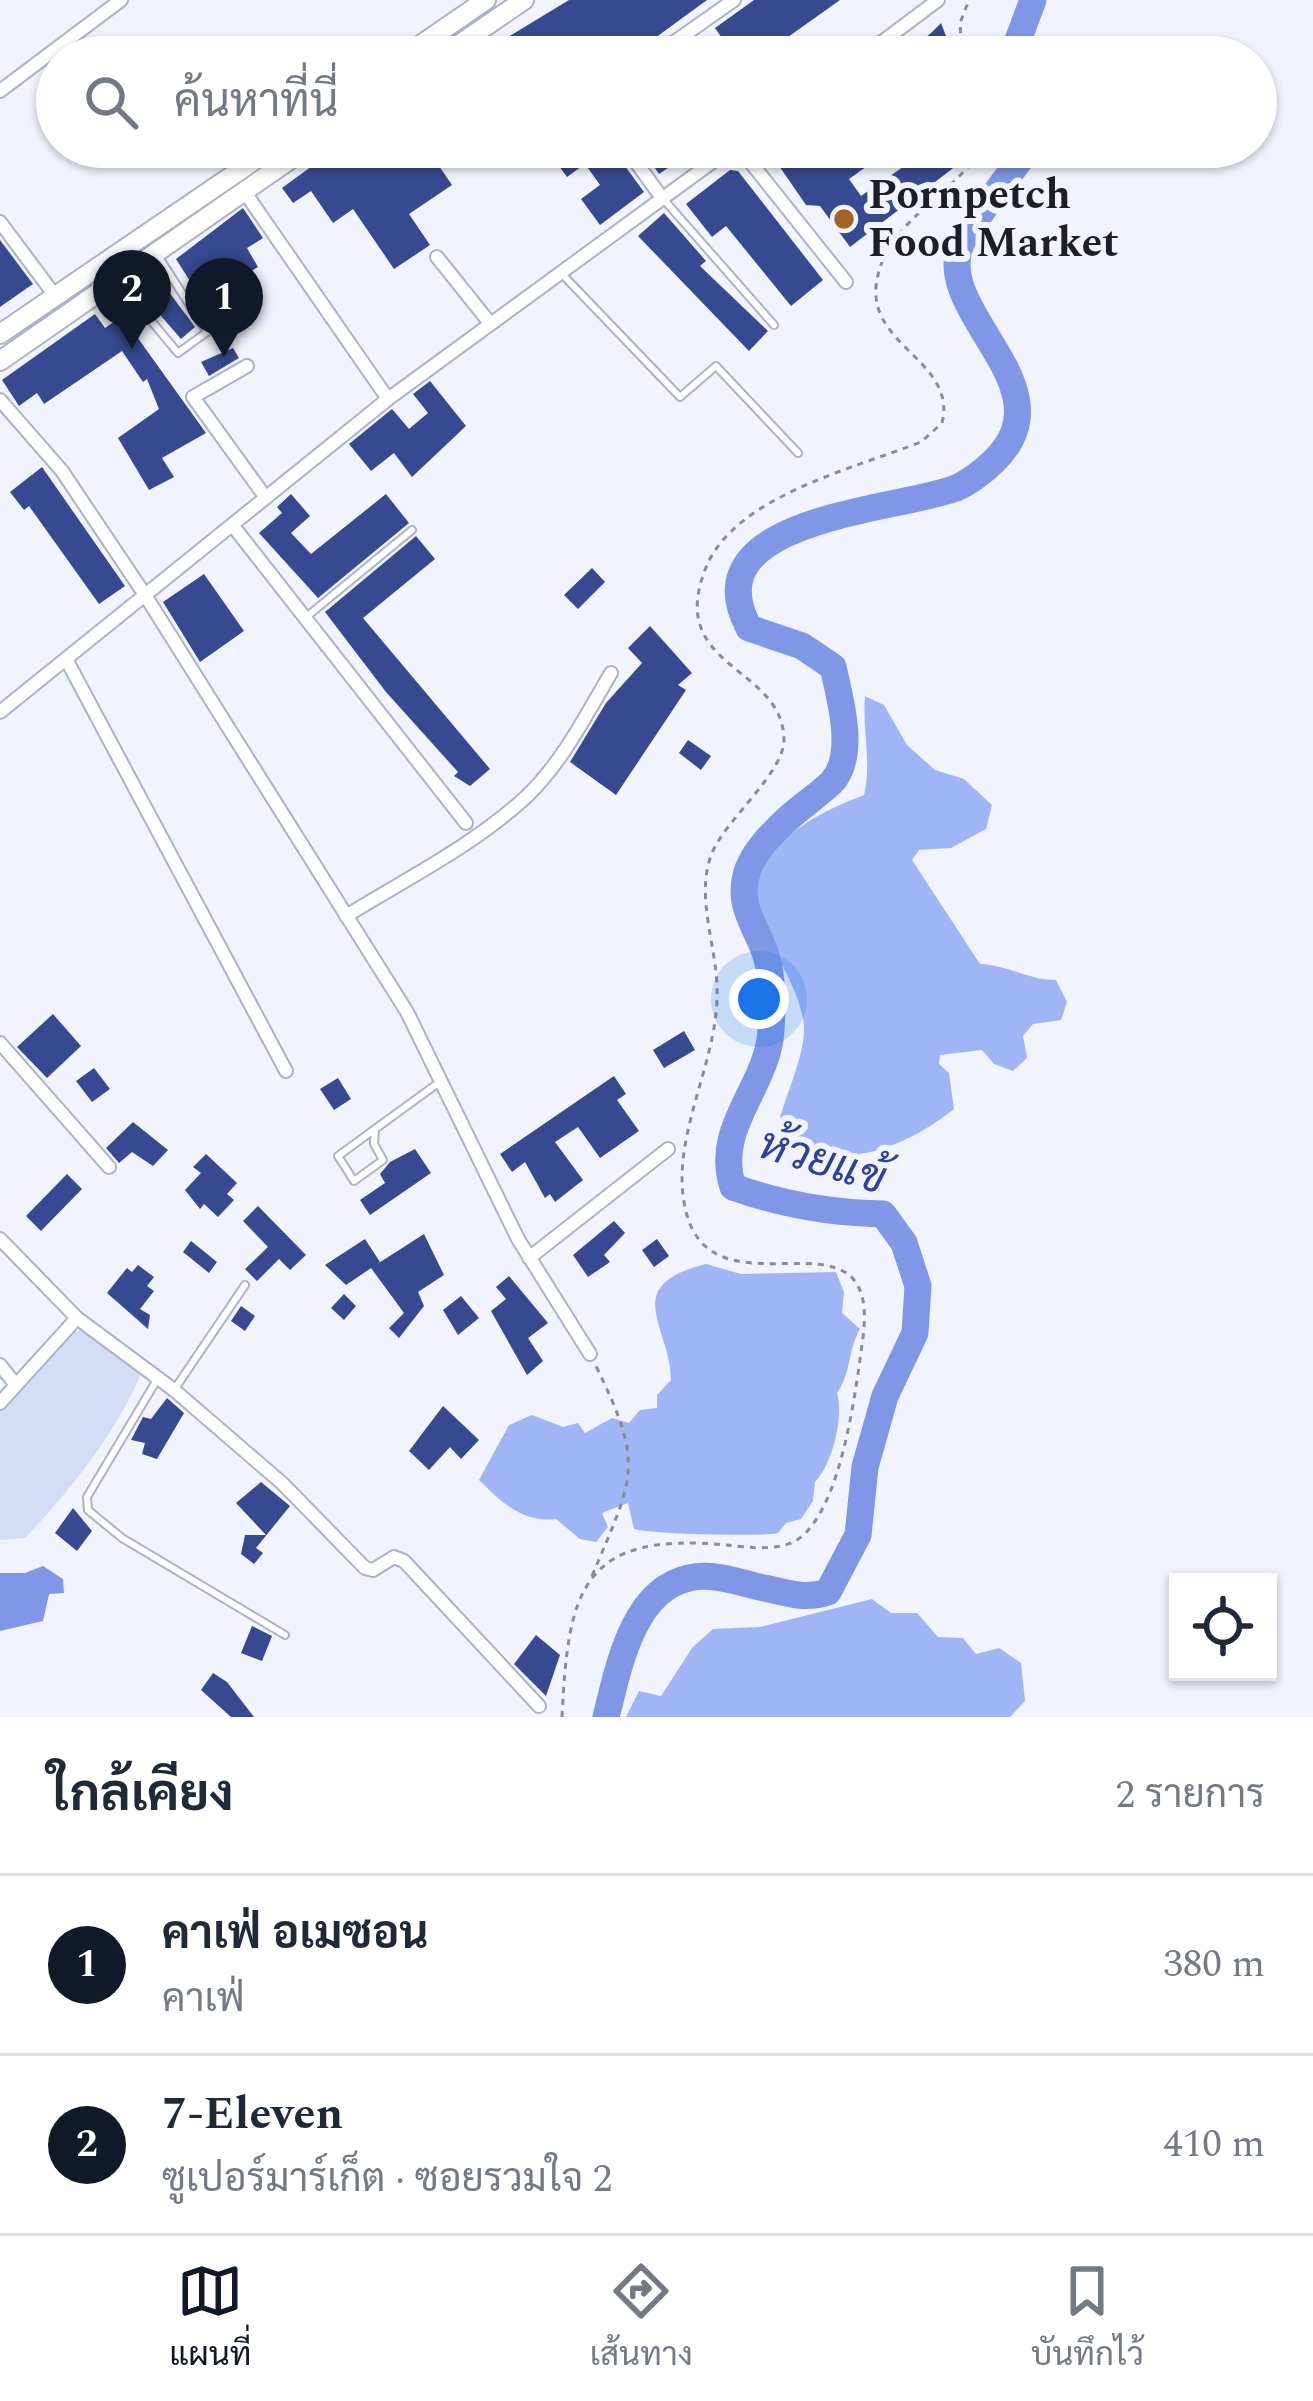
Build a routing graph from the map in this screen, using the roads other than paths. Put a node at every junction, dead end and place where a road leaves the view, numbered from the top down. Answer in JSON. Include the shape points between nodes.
{"nodes":[{"id":1,"x":121,"y":0,"type":"edge"},
{"id":2,"x":486,"y":0,"type":"edge"},
{"id":3,"x":524,"y":0,"type":"edge"},
{"id":4,"x":734,"y":0,"type":"edge"},
{"id":5,"x":938,"y":0,"type":"edge"},
{"id":6,"x":73,"y":36,"type":"edge"},
{"id":7,"x":434,"y":36,"type":"edge"},
{"id":8,"x":472,"y":36,"type":"edge"},
{"id":9,"x":686,"y":36,"type":"edge"},
{"id":10,"x":890,"y":36,"type":"edge"},
{"id":11,"x":36,"y":64,"type":"edge"},
{"id":12,"x":0,"y":91,"type":"edge"},
{"id":13,"x":243,"y":168,"type":"edge"},
{"id":14,"x":277,"y":168,"type":"edge"},
{"id":15,"x":641,"y":168,"type":"edge"},
{"id":16,"x":701,"y":168,"type":"edge"},
{"id":17,"x":760,"y":168,"type":"edge"},
{"id":18,"x":244,"y":191,"type":"junction"},
{"id":19,"x":662,"y":198,"type":"junction"},
{"id":20,"x":0,"y":222,"type":"edge"},
{"id":21,"x":156,"y":253,"type":"junction"},
{"id":22,"x":437,"y":257,"type":"dead end"},
{"id":23,"x":560,"y":272,"type":"junction"},
{"id":24,"x":117,"y":280,"type":"junction"},
{"id":25,"x":846,"y":282,"type":"dead end"},
{"id":26,"x":56,"y":297,"type":"junction"},
{"id":27,"x":490,"y":322,"type":"junction"},
{"id":28,"x":774,"y":325,"type":"dead end"},
{"id":29,"x":0,"y":334,"type":"edge"},
{"id":30,"x":0,"y":361,"type":"edge"},
{"id":31,"x":247,"y":366,"type":"dead end"},
{"id":32,"x":388,"y":399,"type":"junction"},
{"id":33,"x":0,"y":400,"type":"edge"},
{"id":34,"x":798,"y":453,"type":"dead end"},
{"id":35,"x":266,"y":498,"type":"junction"},
{"id":36,"x":233,"y":526,"type":"junction"},
{"id":37,"x":412,"y":530,"type":"dead end"},
{"id":38,"x":145,"y":595,"type":"junction"},
{"id":39,"x":305,"y":618,"type":"junction"},
{"id":40,"x":66,"y":659,"type":"junction"},
{"id":41,"x":611,"y":673,"type":"dead end"},
{"id":42,"x":0,"y":712,"type":"edge"},
{"id":43,"x":466,"y":823,"type":"dead end"},
{"id":44,"x":346,"y":916,"type":"junction"},
{"id":45,"x":0,"y":1043,"type":"edge"},
{"id":46,"x":286,"y":1072,"type":"dead end"},
{"id":47,"x":441,"y":1081,"type":"junction"},
{"id":48,"x":375,"y":1129,"type":"junction"},
{"id":49,"x":668,"y":1149,"type":"dead end"},
{"id":50,"x":109,"y":1167,"type":"dead end"},
{"id":51,"x":0,"y":1239,"type":"edge"},
{"id":52,"x":529,"y":1258,"type":"junction"},
{"id":53,"x":244,"y":1285,"type":"dead end"},
{"id":54,"x":76,"y":1318,"type":"junction"},
{"id":55,"x":590,"y":1354,"type":"road end"},
{"id":56,"x":0,"y":1365,"type":"edge"},
{"id":57,"x":158,"y":1378,"type":"junction"},
{"id":58,"x":16,"y":1385,"type":"junction"},
{"id":59,"x":174,"y":1390,"type":"junction"},
{"id":60,"x":0,"y":1403,"type":"edge"},
{"id":61,"x":286,"y":1634,"type":"dead end"},
{"id":62,"x":539,"y":1706,"type":"dead end"}],
"edges":[{"from":1,"to":6,"type":"street"},
{"from":2,"to":7,"type":"main road"},
{"from":3,"to":8,"type":"main road"},
{"from":4,"to":9,"type":"street"},
{"from":5,"to":10,"type":"street"},
{"from":11,"to":12,"type":"street"},
{"from":13,"to":26,"type":"main road"},
{"from":14,"to":18,"type":"main road"},
{"from":15,"to":19,"type":"street"},
{"from":16,"to":19,"type":"street"},
{"from":17,"to":25,"type":"street"},
{"from":18,"to":21,"type":"main road"},
{"from":18,"to":32,"type":"street"},
{"from":19,"to":23,"type":"street"},
{"from":19,"to":28,"type":"lane"},
{"from":20,"to":26,"type":"street"},
{"from":21,"to":24,"type":"main road"},
{"from":21,"to":24,"type":"lane","via":[[208,332],[178,353]]},
{"from":22,"to":27,"type":"street"},
{"from":23,"to":27,"type":"street"},
{"from":23,"to":34,"type":"lane","via":[[680,397],[716,366]]},
{"from":24,"to":30,"type":"main road"},
{"from":26,"to":29,"type":"main road"},
{"from":27,"to":32,"type":"street"},
{"from":31,"to":35,"type":"street","via":[[193,397]]},
{"from":32,"to":35,"type":"street"},
{"from":33,"to":38,"type":"street","via":[[62,471]]},
{"from":35,"to":36,"type":"street"},
{"from":36,"to":38,"type":"street"},
{"from":36,"to":39,"type":"street"},
{"from":37,"to":39,"type":"lane"},
{"from":38,"to":40,"type":"street"},
{"from":38,"to":44,"type":"street"},
{"from":39,"to":43,"type":"street"},
{"from":40,"to":42,"type":"street"},
{"from":40,"to":46,"type":"street"},
{"from":41,"to":44,"type":"street","via":[[527,796]]},
{"from":44,"to":47,"type":"street"},
{"from":45,"to":50,"type":"street"},
{"from":47,"to":48,"type":"lane"},
{"from":47,"to":52,"type":"street"},
{"from":48,"to":48,"type":"lane","via":[[383,1160],[354,1181],[338,1156]]},
{"from":49,"to":52,"type":"street"},
{"from":51,"to":54,"type":"street"},
{"from":52,"to":55,"type":"street"},
{"from":53,"to":59,"type":"lane"},
{"from":54,"to":57,"type":"street"},
{"from":54,"to":58,"type":"street"},
{"from":56,"to":58,"type":"street"},
{"from":57,"to":59,"type":"street"},
{"from":57,"to":61,"type":"lane","via":[[87,1498],[88,1510]]},
{"from":58,"to":60,"type":"street"},
{"from":59,"to":62,"type":"street","via":[[284,1484],[365,1568],[404,1561]]}]}
